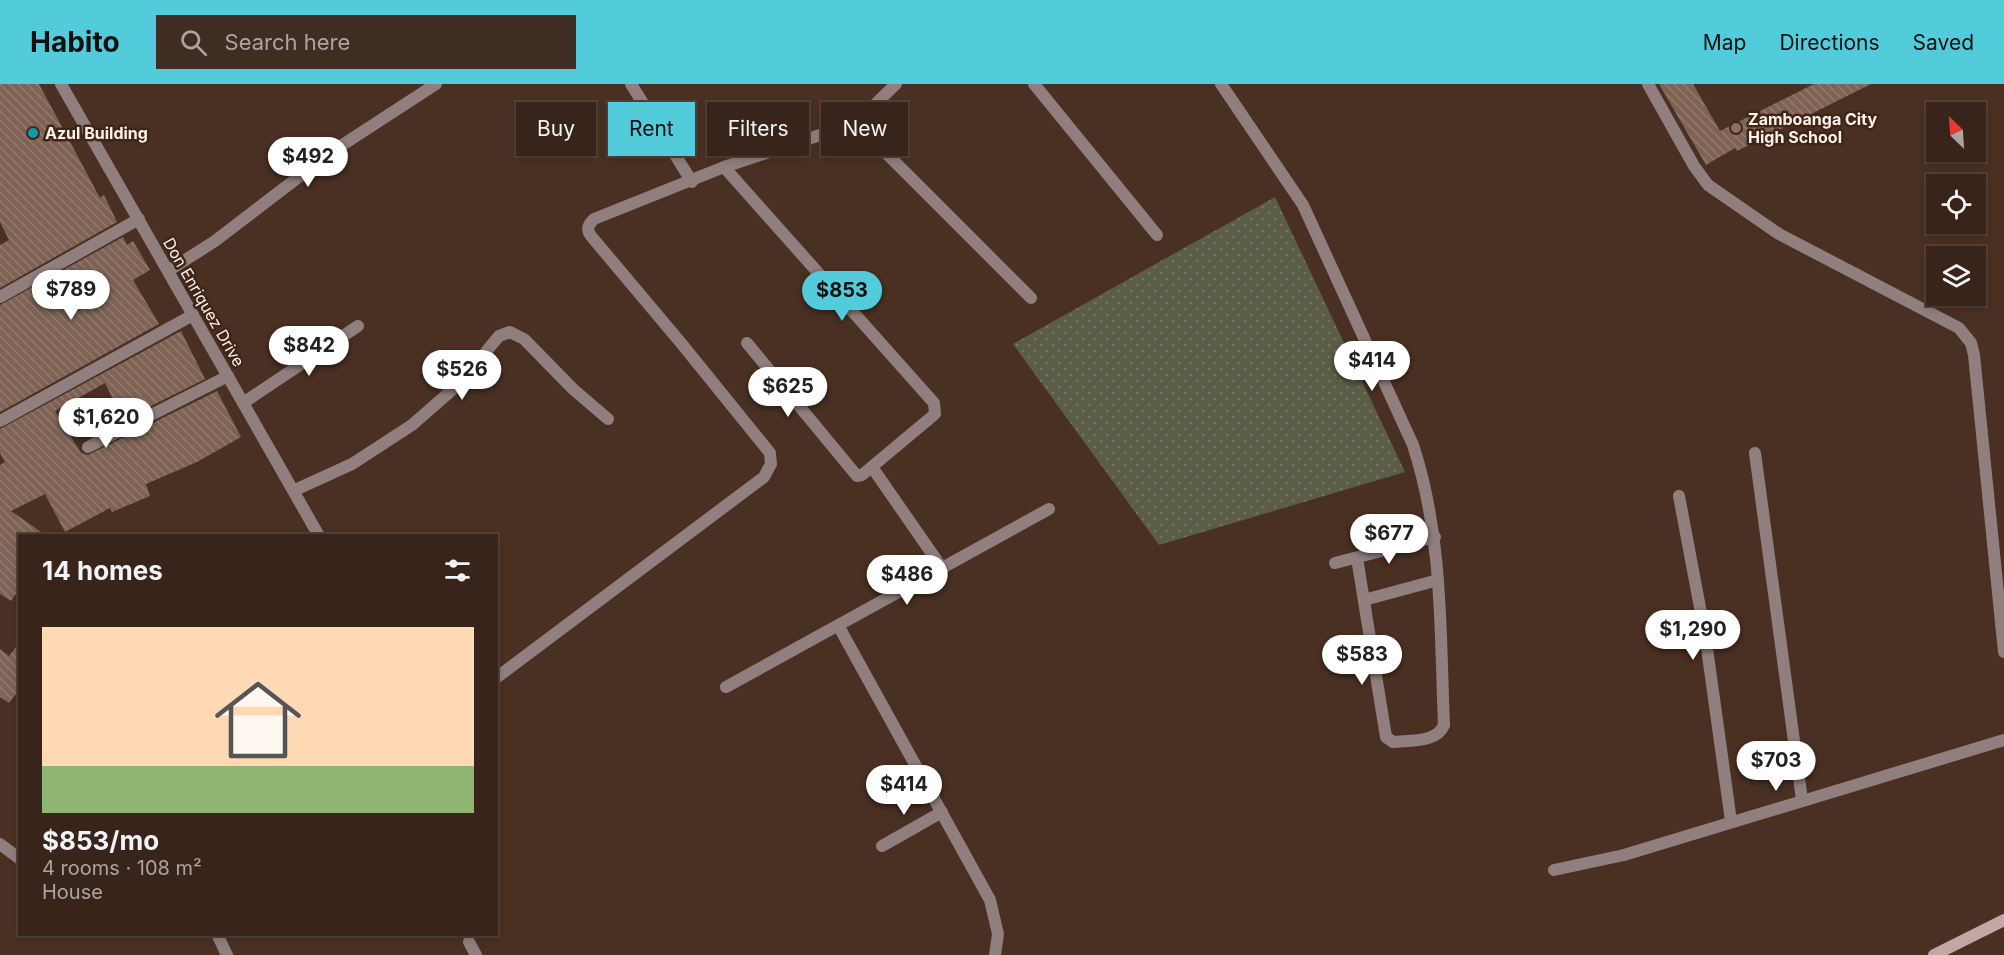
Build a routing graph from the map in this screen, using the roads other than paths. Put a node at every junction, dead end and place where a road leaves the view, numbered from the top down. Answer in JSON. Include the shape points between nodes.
{"nodes":[{"id":1,"x":61,"y":84,"type":"edge"},
{"id":2,"x":436,"y":84,"type":"edge"},
{"id":3,"x":631,"y":84,"type":"edge"},
{"id":4,"x":896,"y":84,"type":"edge"},
{"id":5,"x":1034,"y":84,"type":"edge"},
{"id":6,"x":1221,"y":84,"type":"edge"},
{"id":7,"x":1648,"y":84,"type":"edge"},
{"id":8,"x":877,"y":102,"type":"edge"},
{"id":9,"x":821,"y":134,"type":"edge"},
{"id":10,"x":888,"y":156,"type":"edge"},
{"id":11,"x":724,"y":167,"type":"junction"},
{"id":12,"x":692,"y":182,"type":"junction"},
{"id":13,"x":139,"y":219,"type":"junction"},
{"id":14,"x":1157,"y":235,"type":"dead end"},
{"id":15,"x":168,"y":271,"type":"junction"},
{"id":16,"x":0,"y":297,"type":"edge"},
{"id":17,"x":1031,"y":298,"type":"dead end"},
{"id":18,"x":193,"y":315,"type":"junction"},
{"id":19,"x":358,"y":326,"type":"dead end"},
{"id":20,"x":747,"y":344,"type":"dead end"},
{"id":21,"x":228,"y":376,"type":"junction"},
{"id":22,"x":243,"y":403,"type":"junction"},
{"id":23,"x":608,"y":419,"type":"dead end"},
{"id":24,"x":0,"y":421,"type":"edge"},
{"id":25,"x":88,"y":447,"type":"dead end"},
{"id":26,"x":1755,"y":453,"type":"dead end"},
{"id":27,"x":872,"y":466,"type":"junction"},
{"id":28,"x":296,"y":490,"type":"junction"},
{"id":29,"x":1679,"y":496,"type":"dead end"},
{"id":30,"x":1049,"y":509,"type":"dead end"},
{"id":31,"x":318,"y":534,"type":"edge"},
{"id":32,"x":1435,"y":537,"type":"junction"},
{"id":33,"x":1357,"y":558,"type":"junction"},
{"id":34,"x":1335,"y":562,"type":"dead end"},
{"id":35,"x":942,"y":568,"type":"junction"},
{"id":36,"x":1438,"y":580,"type":"junction"},
{"id":37,"x":2000,"y":583,"type":"edge"},
{"id":38,"x":1364,"y":600,"type":"junction"},
{"id":39,"x":839,"y":627,"type":"junction"},
{"id":40,"x":2004,"y":652,"type":"edge"},
{"id":41,"x":498,"y":676,"type":"edge"},
{"id":42,"x":726,"y":687,"type":"dead end"},
{"id":43,"x":2004,"y":740,"type":"edge"},
{"id":44,"x":1802,"y":800,"type":"junction"},
{"id":45,"x":942,"y":812,"type":"junction"},
{"id":46,"x":1731,"y":821,"type":"junction"},
{"id":47,"x":0,"y":844,"type":"edge"},
{"id":48,"x":882,"y":846,"type":"dead end"},
{"id":49,"x":18,"y":858,"type":"edge"},
{"id":50,"x":1554,"y":870,"type":"dead end"},
{"id":51,"x":2004,"y":920,"type":"edge"},
{"id":52,"x":218,"y":936,"type":"edge"},
{"id":53,"x":469,"y":942,"type":"dead end"},
{"id":54,"x":227,"y":955,"type":"edge"},
{"id":55,"x":476,"y":955,"type":"edge"},
{"id":56,"x":995,"y":955,"type":"edge"},
{"id":57,"x":1934,"y":955,"type":"edge"}],
"edges":[{"from":1,"to":13,"type":"street","name":"Don Enriquez Drive"},
{"from":2,"to":15,"type":"street","via":[[339,147],[215,241]]},
{"from":3,"to":12,"type":"street"},
{"from":4,"to":8,"type":"street"},
{"from":5,"to":14,"type":"street"},
{"from":6,"to":32,"type":"street","via":[[1303,205],[1413,445],[1425,480]]},
{"from":7,"to":37,"type":"street","via":[[1708,185],[1779,234],[1930,312],[1966,335],[1974,355]]},
{"from":9,"to":11,"type":"street"},
{"from":10,"to":17,"type":"street"},
{"from":11,"to":12,"type":"street"},
{"from":11,"to":27,"type":"street","via":[[934,403],[934,414]]},
{"from":12,"to":41,"type":"street","via":[[594,219],[587,231],[770,453],[771,464],[764,477]]},
{"from":13,"to":15,"type":"street","name":"Don Enriquez Drive"},
{"from":13,"to":16,"type":"street"},
{"from":15,"to":18,"type":"street","name":"Don Enriquez Drive"},
{"from":18,"to":21,"type":"street","name":"Don Enriquez Drive"},
{"from":18,"to":24,"type":"street"},
{"from":19,"to":22,"type":"street"},
{"from":20,"to":27,"type":"street","via":[[852,474],[861,475]]},
{"from":21,"to":22,"type":"street","name":"Don Enriquez Drive"},
{"from":21,"to":25,"type":"street"},
{"from":22,"to":28,"type":"street","name":"Don Enriquez Drive"},
{"from":23,"to":28,"type":"street","via":[[524,339],[510,332],[499,336],[460,383],[412,425],[352,464]]},
{"from":26,"to":44,"type":"street"},
{"from":27,"to":35,"type":"street"},
{"from":28,"to":31,"type":"street","name":"Don Enriquez Drive"},
{"from":29,"to":46,"type":"street","via":[[1705,634]]},
{"from":30,"to":35,"type":"street"},
{"from":32,"to":33,"type":"street"},
{"from":32,"to":36,"type":"street"},
{"from":33,"to":34,"type":"street"},
{"from":33,"to":38,"type":"street"},
{"from":35,"to":39,"type":"street"},
{"from":36,"to":38,"type":"street"},
{"from":36,"to":38,"type":"street","via":[[1444,725],[1433,737],[1393,742],[1386,737]]},
{"from":37,"to":40,"type":"street"},
{"from":39,"to":42,"type":"street"},
{"from":39,"to":45,"type":"street"},
{"from":43,"to":44,"type":"street"},
{"from":44,"to":46,"type":"street"},
{"from":45,"to":48,"type":"street"},
{"from":45,"to":56,"type":"street","via":[[990,900],[998,934]]},
{"from":46,"to":50,"type":"street","via":[[1624,855]]},
{"from":47,"to":49,"type":"street"},
{"from":51,"to":57,"type":"main road"},
{"from":52,"to":54,"type":"street"},
{"from":53,"to":55,"type":"street"}]}
